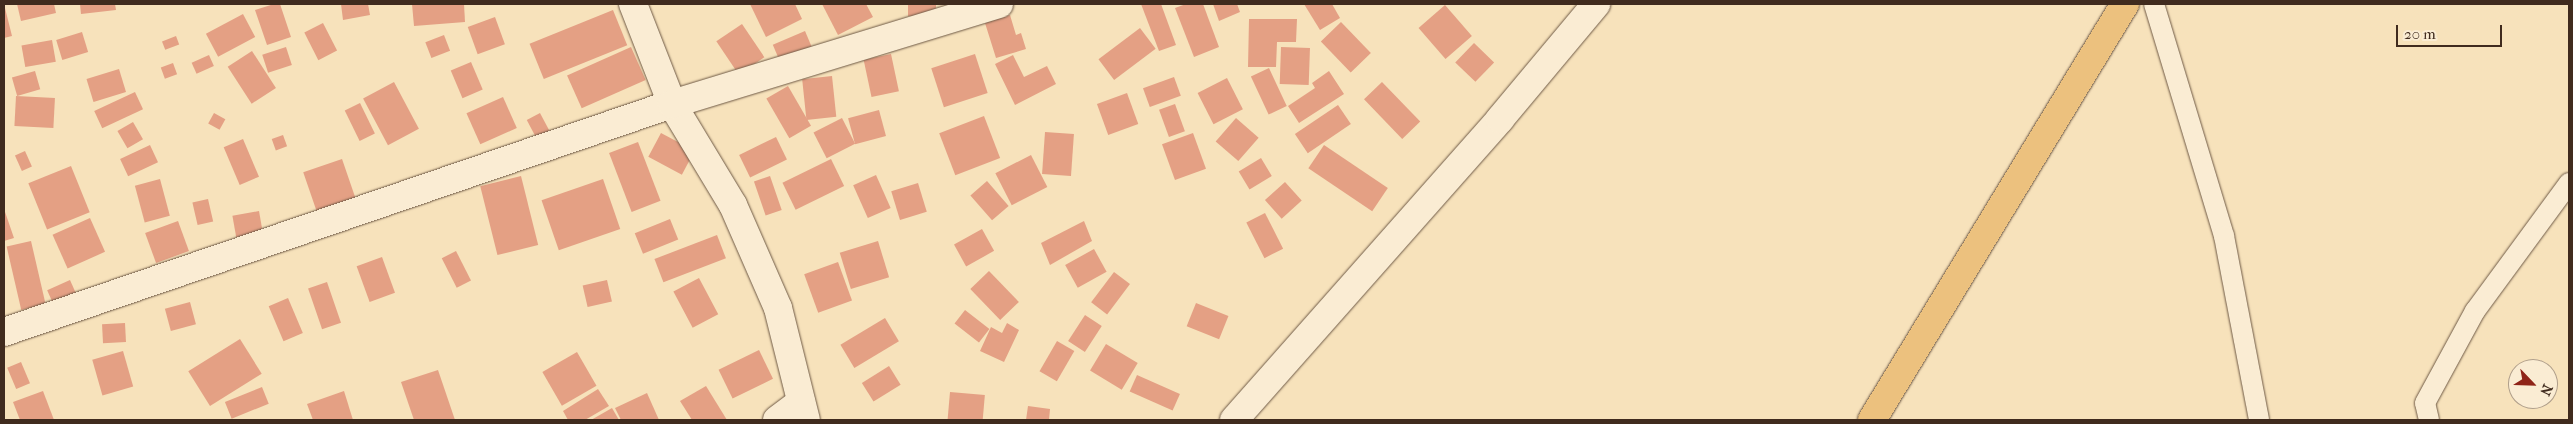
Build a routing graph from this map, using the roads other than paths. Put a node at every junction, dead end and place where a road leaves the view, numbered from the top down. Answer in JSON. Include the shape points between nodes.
{"nodes":[{"id":1,"x":632,"y":4,"type":"edge"},
{"id":2,"x":999,"y":4,"type":"edge"},
{"id":3,"x":1596,"y":4,"type":"edge"},
{"id":4,"x":2125,"y":4,"type":"edge"},
{"id":5,"x":2154,"y":4,"type":"edge"},
{"id":6,"x":672,"y":104,"type":"junction"},
{"id":7,"x":2569,"y":183,"type":"edge"},
{"id":8,"x":4,"y":332,"type":"edge"},
{"id":9,"x":804,"y":411,"type":"edge"},
{"id":10,"x":777,"y":420,"type":"edge"},
{"id":11,"x":1234,"y":420,"type":"edge"},
{"id":12,"x":1872,"y":420,"type":"edge"},
{"id":13,"x":2258,"y":420,"type":"edge"},
{"id":14,"x":2429,"y":420,"type":"edge"}],
"edges":[{"from":1,"to":6,"type":"street"},
{"from":2,"to":6,"type":"street"},
{"from":3,"to":11,"type":"street"},
{"from":4,"to":12,"type":"highway"},
{"from":5,"to":13,"type":"lane","via":[[2224,236]]},
{"from":6,"to":8,"type":"street"},
{"from":6,"to":9,"type":"street","via":[[734,205],[778,308]]},
{"from":7,"to":14,"type":"lane","via":[[2474,311],[2425,402]]},
{"from":9,"to":10,"type":"street"}]}
